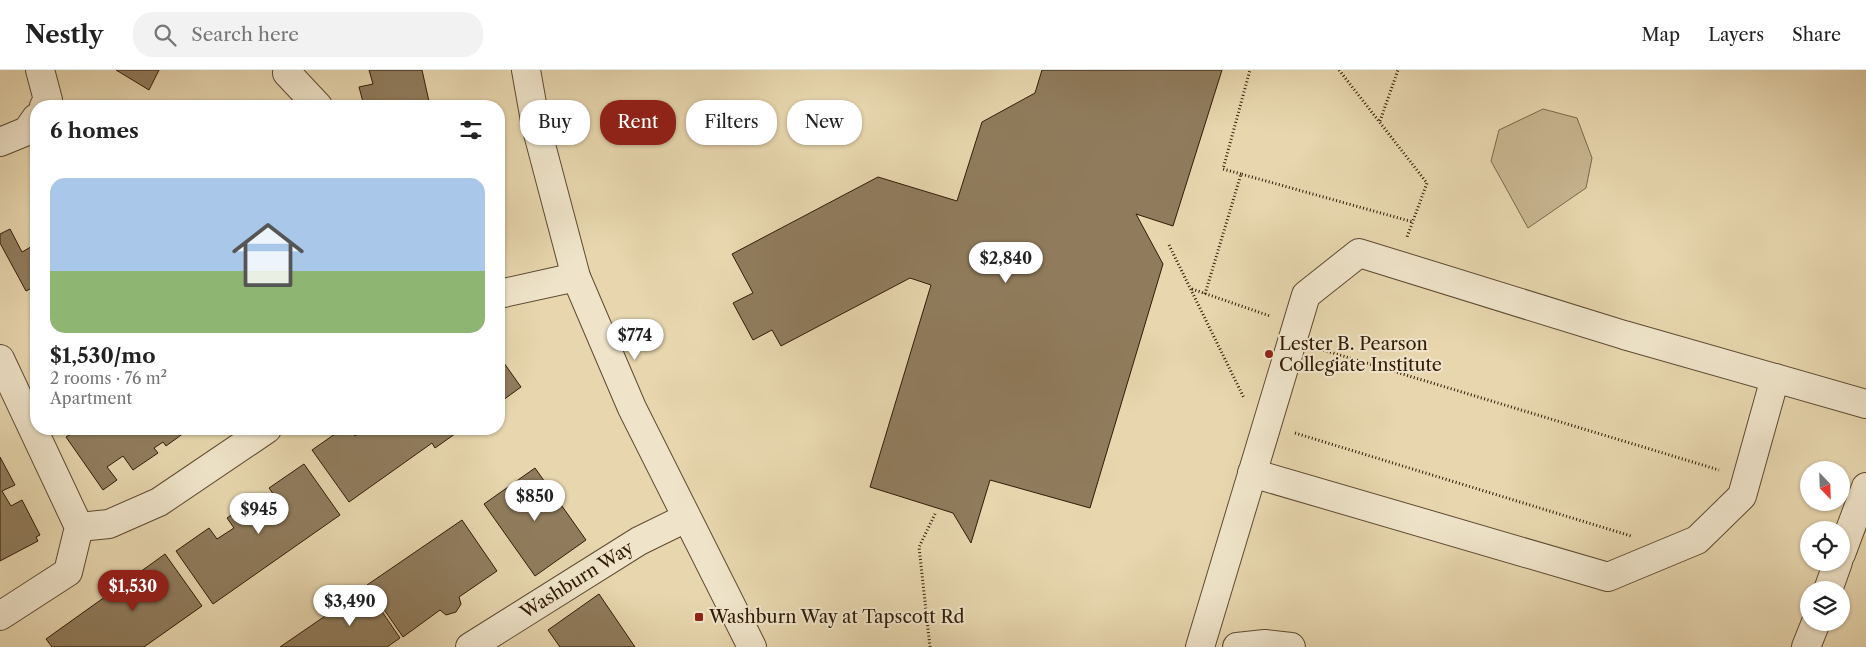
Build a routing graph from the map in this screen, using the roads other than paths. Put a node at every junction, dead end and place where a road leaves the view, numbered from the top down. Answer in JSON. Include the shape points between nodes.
{"nodes":[{"id":1,"x":40,"y":70,"type":"edge"},
{"id":2,"x":526,"y":70,"type":"edge"},
{"id":3,"x":287,"y":73,"type":"dead end"},
{"id":4,"x":48,"y":100,"type":"edge"},
{"id":5,"x":312,"y":100,"type":"edge"},
{"id":6,"x":30,"y":128,"type":"edge"},
{"id":7,"x":0,"y":142,"type":"edge"},
{"id":8,"x":576,"y":277,"type":"junction"},
{"id":9,"x":505,"y":293,"type":"edge"},
{"id":10,"x":0,"y":359,"type":"edge"},
{"id":11,"x":1775,"y":378,"type":"junction"},
{"id":12,"x":1866,"y":404,"type":"edge"},
{"id":13,"x":30,"y":423,"type":"edge"},
{"id":14,"x":36,"y":435,"type":"edge"},
{"id":15,"x":257,"y":435,"type":"edge"},
{"id":16,"x":1252,"y":474,"type":"junction"},
{"id":17,"x":1866,"y":487,"type":"edge"},
{"id":18,"x":686,"y":518,"type":"junction"},
{"id":19,"x":79,"y":527,"type":"junction"},
{"id":20,"x":1850,"y":530,"type":"edge"},
{"id":21,"x":0,"y":616,"type":"edge"},
{"id":22,"x":1812,"y":631,"type":"edge"},
{"id":23,"x":470,"y":647,"type":"edge"},
{"id":24,"x":752,"y":647,"type":"edge"},
{"id":25,"x":1200,"y":647,"type":"edge"},
{"id":26,"x":1237,"y":647,"type":"edge"},
{"id":27,"x":1291,"y":647,"type":"edge"},
{"id":28,"x":1806,"y":647,"type":"edge"}],
"edges":[{"from":1,"to":4,"type":"street"},
{"from":2,"to":8,"type":"street","via":[[536,126]]},
{"from":3,"to":5,"type":"street"},
{"from":6,"to":7,"type":"street"},
{"from":8,"to":9,"type":"street"},
{"from":8,"to":18,"type":"street","via":[[632,408]]},
{"from":10,"to":13,"type":"street"},
{"from":11,"to":12,"type":"street"},
{"from":11,"to":16,"type":"street","via":[[1742,496],[1697,540],[1608,577]]},
{"from":11,"to":16,"type":"street","via":[[1358,253],[1306,295]]},
{"from":14,"to":19,"type":"street"},
{"from":15,"to":19,"type":"street","via":[[160,502],[109,524]]},
{"from":16,"to":25,"type":"street"},
{"from":17,"to":20,"type":"street"},
{"from":18,"to":23,"type":"street","name":"Washburn Way","via":[[639,540]]},
{"from":18,"to":24,"type":"street"},
{"from":19,"to":21,"type":"street","via":[[68,572]]},
{"from":22,"to":28,"type":"street"},
{"from":26,"to":27,"type":"street","via":[[1266,644]]}]}
